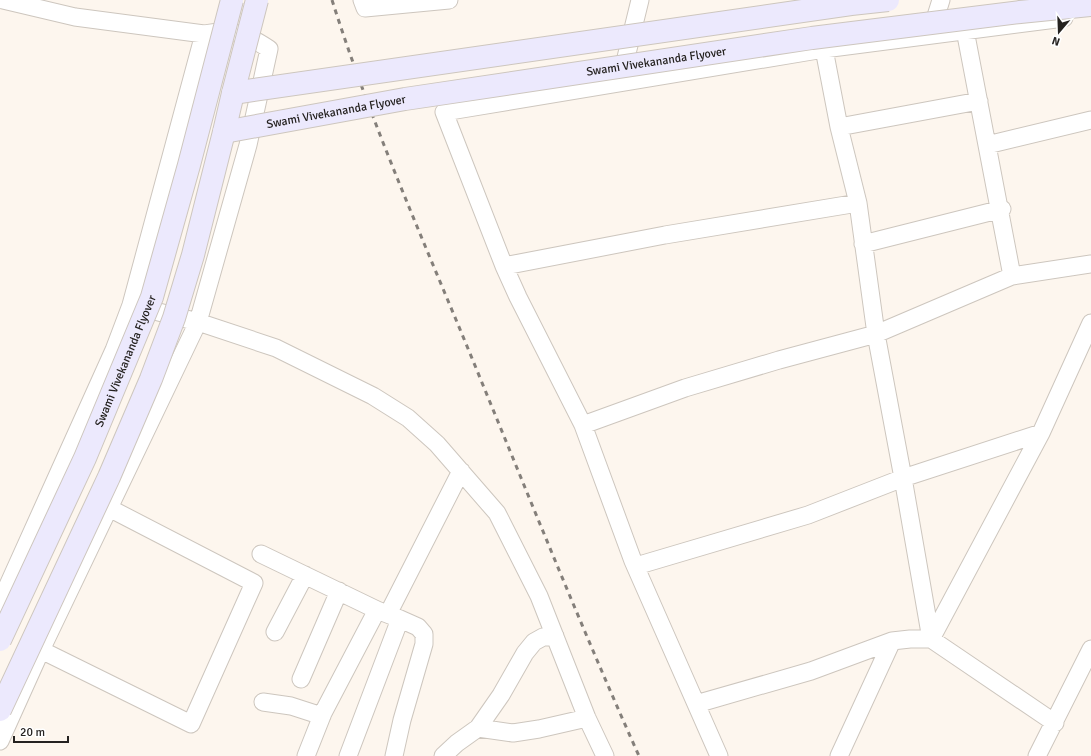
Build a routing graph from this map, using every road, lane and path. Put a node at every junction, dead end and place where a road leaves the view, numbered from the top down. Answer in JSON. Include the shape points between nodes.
{"nodes":[{"id":1,"x":3,"y":0,"type":"edge"},
{"id":2,"x":232,"y":0,"type":"edge"},
{"id":3,"x":257,"y":0,"type":"edge"},
{"id":4,"x":362,"y":0,"type":"edge"},
{"id":5,"x":449,"y":0,"type":"edge"},
{"id":6,"x":640,"y":0,"type":"edge"},
{"id":7,"x":888,"y":0,"type":"edge"},
{"id":8,"x":941,"y":0,"type":"edge"},
{"id":9,"x":1091,"y":5,"type":"edge"},
{"id":10,"x":1091,"y":15,"type":"edge"},
{"id":11,"x":965,"y":30,"type":"junction"},
{"id":12,"x":204,"y":34,"type":"junction"},
{"id":13,"x":930,"y":35,"type":"junction"},
{"id":14,"x":824,"y":49,"type":"junction"},
{"id":15,"x":620,"y":82,"type":"junction"},
{"id":16,"x":233,"y":93,"type":"junction"},
{"id":17,"x":979,"y":101,"type":"junction"},
{"id":18,"x":1091,"y":120,"type":"edge"},
{"id":19,"x":839,"y":127,"type":"junction"},
{"id":20,"x":224,"y":132,"type":"junction"},
{"id":21,"x":987,"y":146,"type":"junction"},
{"id":22,"x":858,"y":203,"type":"junction"},
{"id":23,"x":1000,"y":209,"type":"junction"},
{"id":24,"x":863,"y":244,"type":"junction"},
{"id":25,"x":1091,"y":264,"type":"edge"},
{"id":26,"x":504,"y":266,"type":"junction"},
{"id":27,"x":1012,"y":276,"type":"junction"},
{"id":28,"x":131,"y":305,"type":"junction"},
{"id":29,"x":198,"y":322,"type":"junction"},
{"id":30,"x":1091,"y":323,"type":"edge"},
{"id":31,"x":876,"y":334,"type":"junction"},
{"id":32,"x":583,"y":425,"type":"junction"},
{"id":33,"x":1041,"y":433,"type":"junction"},
{"id":34,"x":461,"y":471,"type":"junction"},
{"id":35,"x":903,"y":478,"type":"junction"},
{"id":36,"x":109,"y":508,"type":"junction"},
{"id":37,"x":261,"y":554,"type":"dead end"},
{"id":38,"x":636,"y":566,"type":"junction"},
{"id":39,"x":305,"y":575,"type":"junction"},
{"id":40,"x":339,"y":591,"type":"junction"},
{"id":41,"x":0,"y":603,"type":"edge"},
{"id":42,"x":389,"y":614,"type":"junction"},
{"id":43,"x":275,"y":632,"type":"dead end"},
{"id":44,"x":555,"y":636,"type":"junction"},
{"id":45,"x":931,"y":639,"type":"junction"},
{"id":46,"x":0,"y":640,"type":"edge"},
{"id":47,"x":892,"y":641,"type":"junction"},
{"id":48,"x":1091,"y":649,"type":"edge"},
{"id":49,"x":41,"y":650,"type":"junction"},
{"id":50,"x":301,"y":679,"type":"dead end"},
{"id":51,"x":263,"y":702,"type":"dead end"},
{"id":52,"x":696,"y":704,"type":"junction"},
{"id":53,"x":0,"y":710,"type":"edge"},
{"id":54,"x":322,"y":716,"type":"junction"},
{"id":55,"x":587,"y":718,"type":"junction"},
{"id":56,"x":1055,"y":723,"type":"junction"},
{"id":57,"x":478,"y":728,"type":"junction"},
{"id":58,"x":0,"y":741,"type":"edge"},
{"id":59,"x":306,"y":756,"type":"edge"},
{"id":60,"x":348,"y":756,"type":"edge"},
{"id":61,"x":394,"y":756,"type":"edge"},
{"id":62,"x":443,"y":756,"type":"edge"},
{"id":63,"x":605,"y":756,"type":"edge"},
{"id":64,"x":719,"y":756,"type":"edge"},
{"id":65,"x":839,"y":756,"type":"edge"},
{"id":66,"x":1037,"y":756,"type":"edge"}],
"edges":[{"from":1,"to":12,"type":"street","via":[[75,17]]},
{"from":2,"to":46,"type":"main road","name":"Swami Vivekananda Flyover","bridge":true,"via":[[152,297],[85,458]]},
{"from":3,"to":16,"type":"main road","bridge":true},
{"from":4,"to":5,"type":"street","via":[[365,8]]},
{"from":6,"to":15,"type":"street"},
{"from":7,"to":16,"type":"main road","bridge":true},
{"from":8,"to":13,"type":"street"},
{"from":9,"to":20,"type":"main road","name":"Swami Vivekananda Flyover","bridge":true,"via":[[812,38],[405,98]]},
{"from":10,"to":11,"type":"street"},
{"from":11,"to":13,"type":"street"},
{"from":11,"to":17,"type":"street"},
{"from":12,"to":28,"type":"street"},
{"from":12,"to":29,"type":"street","via":[[217,31],[240,33],[269,49],[248,145]]},
{"from":13,"to":14,"type":"street"},
{"from":14,"to":15,"type":"street"},
{"from":14,"to":19,"type":"street"},
{"from":15,"to":26,"type":"street","via":[[444,112]]},
{"from":16,"to":20,"type":"main road","bridge":true},
{"from":17,"to":19,"type":"street"},
{"from":17,"to":21,"type":"street"},
{"from":18,"to":21,"type":"street"},
{"from":19,"to":22,"type":"street"},
{"from":20,"to":53,"type":"main road","bridge":true,"via":[[193,255],[174,318],[151,379],[109,477]]},
{"from":21,"to":23,"type":"street"},
{"from":22,"to":24,"type":"street"},
{"from":22,"to":26,"type":"street","via":[[665,235]]},
{"from":23,"to":24,"type":"street"},
{"from":23,"to":27,"type":"street"},
{"from":24,"to":31,"type":"street"},
{"from":25,"to":27,"type":"street"},
{"from":26,"to":32,"type":"street"},
{"from":27,"to":31,"type":"street"},
{"from":28,"to":29,"type":"street"},
{"from":28,"to":41,"type":"street","via":[[114,350]]},
{"from":29,"to":34,"type":"street","via":[[276,348],[373,396],[408,418],[437,444]]},
{"from":29,"to":36,"type":"street"},
{"from":30,"to":33,"type":"street"},
{"from":31,"to":32,"type":"street","via":[[685,388]]},
{"from":31,"to":35,"type":"street"},
{"from":32,"to":38,"type":"street"},
{"from":33,"to":35,"type":"street"},
{"from":33,"to":45,"type":"street"},
{"from":34,"to":42,"type":"street"},
{"from":34,"to":44,"type":"street","via":[[497,513],[539,596]]},
{"from":35,"to":38,"type":"street","via":[[808,515]]},
{"from":35,"to":45,"type":"street"},
{"from":36,"to":49,"type":"street"},
{"from":36,"to":49,"type":"street","via":[[254,583],[191,724]]},
{"from":37,"to":39,"type":"street"},
{"from":38,"to":52,"type":"street"},
{"from":39,"to":40,"type":"street"},
{"from":39,"to":43,"type":"street"},
{"from":40,"to":42,"type":"street"},
{"from":40,"to":50,"type":"street"},
{"from":42,"to":54,"type":"street"},
{"from":42,"to":60,"type":"street"},
{"from":42,"to":61,"type":"street","via":[[418,627],[424,634],[424,644]]},
{"from":44,"to":55,"type":"street"},
{"from":44,"to":57,"type":"street","via":[[543,636],[534,642]]},
{"from":45,"to":47,"type":"street"},
{"from":45,"to":56,"type":"street"},
{"from":47,"to":52,"type":"street","via":[[811,671]]},
{"from":47,"to":65,"type":"street"},
{"from":48,"to":56,"type":"street"},
{"from":49,"to":58,"type":"street"},
{"from":51,"to":54,"type":"street","via":[[291,706]]},
{"from":52,"to":64,"type":"street"},
{"from":54,"to":59,"type":"street"},
{"from":55,"to":57,"type":"street","via":[[513,733]]},
{"from":55,"to":63,"type":"street"},
{"from":56,"to":66,"type":"street"},
{"from":57,"to":62,"type":"street"}]}
